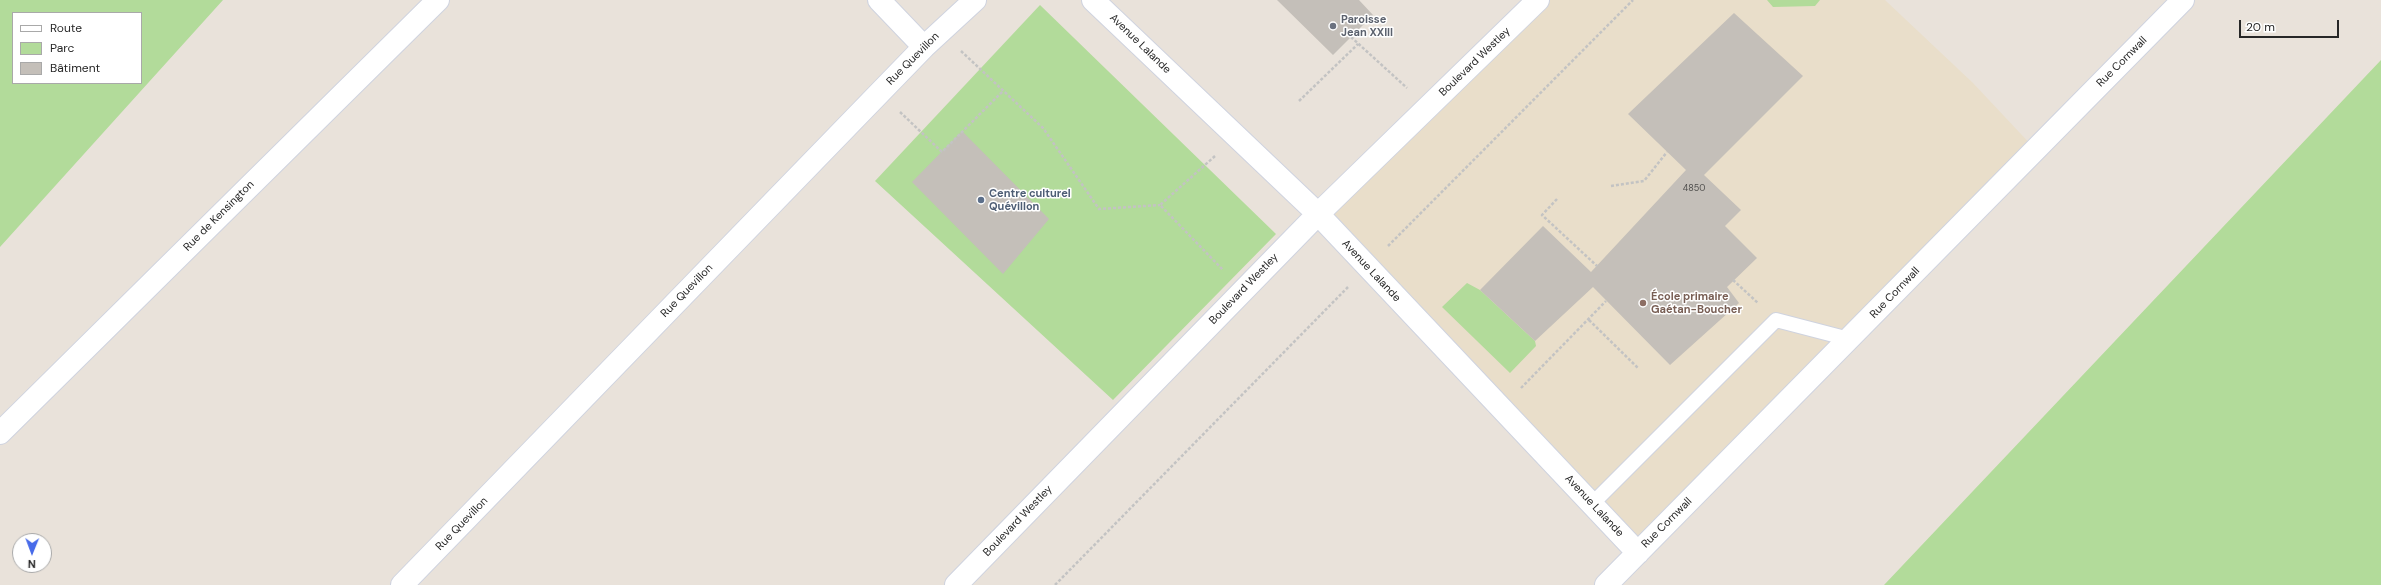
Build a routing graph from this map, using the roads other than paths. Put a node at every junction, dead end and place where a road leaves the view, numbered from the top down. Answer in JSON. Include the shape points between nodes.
{"nodes":[{"id":1,"x":438,"y":0,"type":"edge"},
{"id":2,"x":878,"y":0,"type":"edge"},
{"id":3,"x":975,"y":0,"type":"edge"},
{"id":4,"x":1094,"y":0,"type":"edge"},
{"id":5,"x":1538,"y":0,"type":"edge"},
{"id":6,"x":2183,"y":0,"type":"edge"},
{"id":7,"x":924,"y":46,"type":"junction"},
{"id":8,"x":1318,"y":214,"type":"junction"},
{"id":9,"x":1849,"y":339,"type":"junction"},
{"id":10,"x":0,"y":433,"type":"edge"},
{"id":11,"x":1592,"y":504,"type":"junction"},
{"id":12,"x":1638,"y":553,"type":"junction"},
{"id":13,"x":402,"y":585,"type":"edge"},
{"id":14,"x":956,"y":585,"type":"edge"},
{"id":15,"x":1606,"y":585,"type":"edge"}],
"edges":[{"from":1,"to":10,"type":"street","name":"Rue de Kensington"},
{"from":2,"to":7,"type":"street"},
{"from":3,"to":7,"type":"street","name":"Rue Quevillon"},
{"from":4,"to":8,"type":"street","name":"Avenue Lalande"},
{"from":5,"to":8,"type":"street","name":"Boulevard Westley"},
{"from":6,"to":9,"type":"street","name":"Rue Cornwall"},
{"from":7,"to":13,"type":"street","name":"Rue Quevillon"},
{"from":8,"to":11,"type":"street","name":"Avenue Lalande"},
{"from":8,"to":14,"type":"street","name":"Boulevard Westley"},
{"from":9,"to":11,"type":"lane","via":[[1776,320]]},
{"from":9,"to":12,"type":"street","name":"Rue Cornwall"},
{"from":11,"to":12,"type":"street","name":"Avenue Lalande"},
{"from":12,"to":15,"type":"street","name":"Rue Cornwall"}]}
